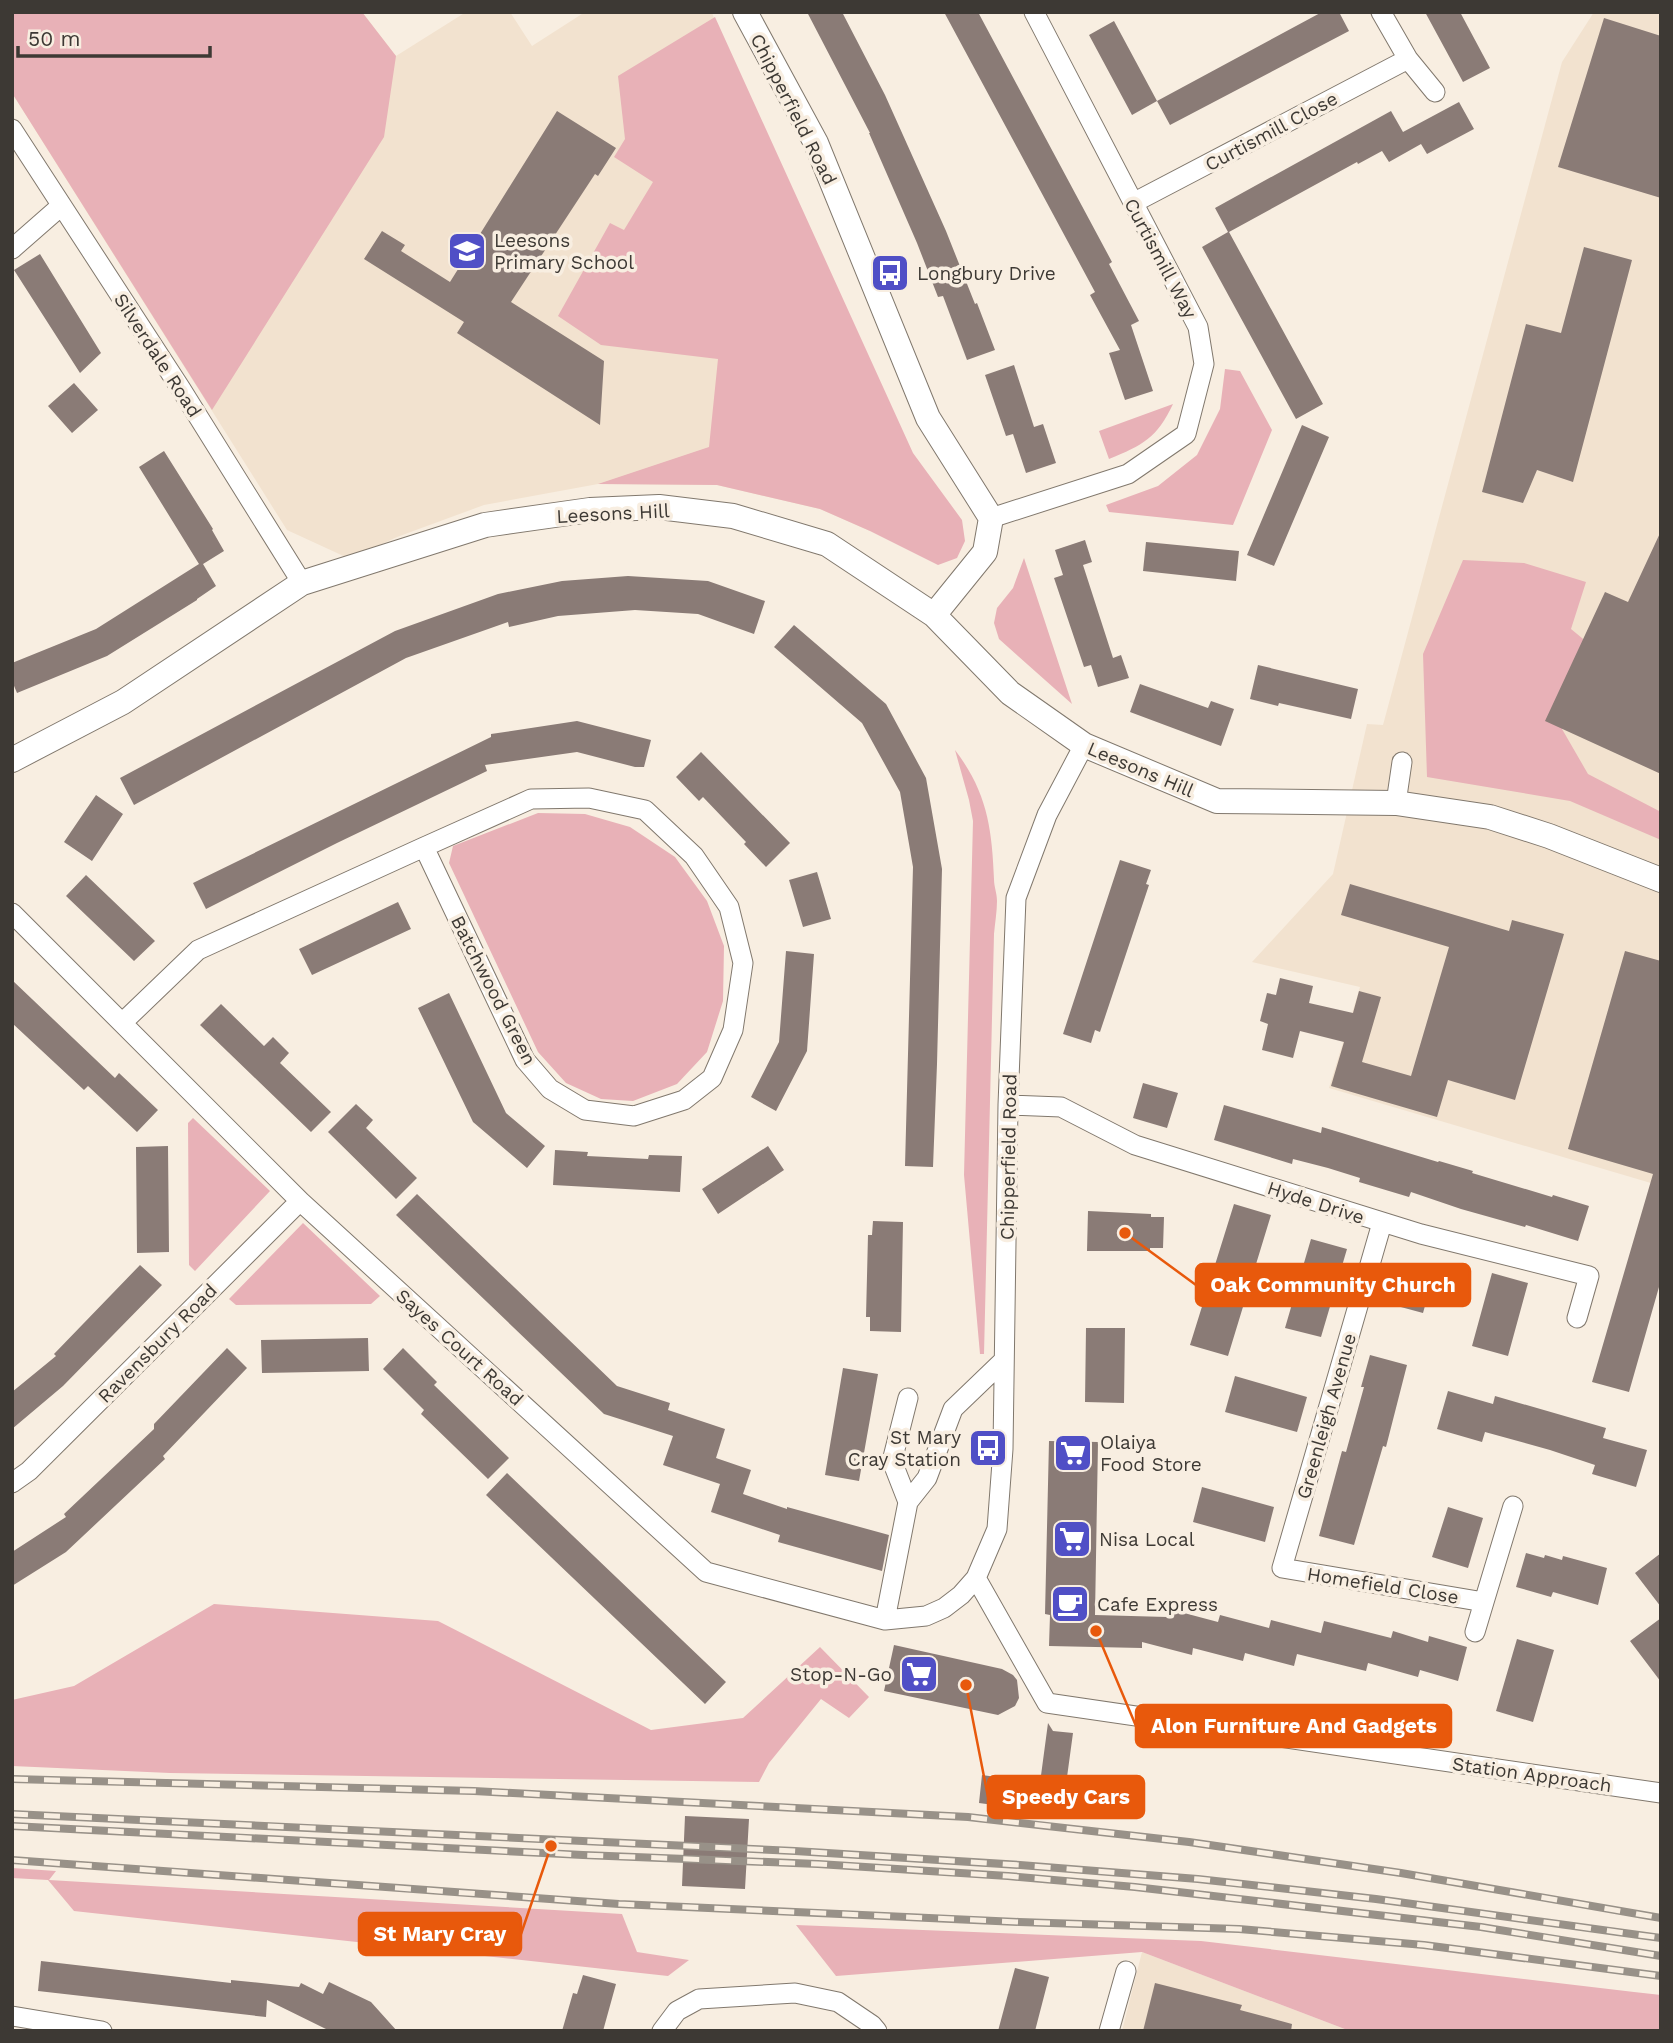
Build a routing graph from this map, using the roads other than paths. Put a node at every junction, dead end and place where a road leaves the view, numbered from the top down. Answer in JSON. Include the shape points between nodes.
{"nodes":[{"id":1,"x":745,"y":12,"type":"edge"},
{"id":2,"x":1034,"y":12,"type":"edge"},
{"id":3,"x":1381,"y":12,"type":"edge"},
{"id":4,"x":1408,"y":59,"type":"junction"},
{"id":5,"x":1435,"y":92,"type":"dead end"},
{"id":6,"x":12,"y":129,"type":"edge"},
{"id":7,"x":1133,"y":203,"type":"junction"},
{"id":8,"x":61,"y":206,"type":"junction"},
{"id":9,"x":12,"y":248,"type":"edge"},
{"id":10,"x":991,"y":518,"type":"junction"},
{"id":11,"x":302,"y":583,"type":"junction"},
{"id":12,"x":934,"y":615,"type":"junction"},
{"id":13,"x":1084,"y":745,"type":"junction"},
{"id":14,"x":12,"y":760,"type":"edge"},
{"id":15,"x":1402,"y":762,"type":"dead end"},
{"id":16,"x":1396,"y":803,"type":"junction"},
{"id":17,"x":424,"y":847,"type":"junction"},
{"id":18,"x":1661,"y":880,"type":"edge"},
{"id":19,"x":12,"y":913,"type":"edge"},
{"id":20,"x":122,"y":1023,"type":"junction"},
{"id":21,"x":1008,"y":1105,"type":"junction"},
{"id":22,"x":300,"y":1201,"type":"junction"},
{"id":23,"x":1382,"y":1223,"type":"junction"},
{"id":24,"x":1577,"y":1318,"type":"dead end"},
{"id":25,"x":1004,"y":1360,"type":"junction"},
{"id":26,"x":908,"y":1398,"type":"dead end"},
{"id":27,"x":12,"y":1483,"type":"edge"},
{"id":28,"x":908,"y":1502,"type":"junction"},
{"id":29,"x":1513,"y":1506,"type":"dead end"},
{"id":30,"x":1282,"y":1568,"type":"joint"},
{"id":31,"x":976,"y":1578,"type":"junction"},
{"id":32,"x":1484,"y":1602,"type":"junction"},
{"id":33,"x":885,"y":1620,"type":"junction"},
{"id":34,"x":1475,"y":1632,"type":"dead end"},
{"id":35,"x":1661,"y":1793,"type":"edge"},
{"id":36,"x":1126,"y":1971,"type":"dead end"},
{"id":37,"x":12,"y":2017,"type":"edge"},
{"id":38,"x":102,"y":2031,"type":"edge"},
{"id":39,"x":662,"y":2031,"type":"edge"},
{"id":40,"x":877,"y":2031,"type":"edge"},
{"id":41,"x":1109,"y":2031,"type":"edge"}],
"edges":[{"from":1,"to":10,"type":"street","name":"Chipperfield Road","via":[[816,143],[928,418]]},
{"from":2,"to":7,"type":"street","name":"Curtismill Way"},
{"from":3,"to":4,"type":"street"},
{"from":4,"to":5,"type":"street"},
{"from":4,"to":7,"type":"street","name":"Curtismill Close"},
{"from":6,"to":8,"type":"street","name":"Silverdale Road"},
{"from":7,"to":10,"type":"street","name":"Curtismill Way","via":[[1198,327],[1204,364],[1186,434],[1128,474]]},
{"from":8,"to":9,"type":"street"},
{"from":8,"to":11,"type":"street","name":"Silverdale Road"},
{"from":10,"to":12,"type":"street","via":[[985,552]]},
{"from":11,"to":12,"type":"street","name":"Leesons Hill","via":[[485,525],[590,510],[659,507],[733,516],[827,544]]},
{"from":11,"to":14,"type":"street","name":"Leesons Hill","via":[[123,702]]},
{"from":12,"to":13,"type":"street","name":"Leesons Hill","via":[[1010,693]]},
{"from":13,"to":16,"type":"street","name":"Leesons Hill","via":[[1217,801]]},
{"from":13,"to":21,"type":"street","name":"Chipperfield Road","via":[[1047,815],[1016,898]]},
{"from":15,"to":16,"type":"street"},
{"from":16,"to":18,"type":"street","name":"Leesons Hill","via":[[1490,817]]},
{"from":17,"to":17,"type":"street","name":"Batchwood Green","via":[[525,1060],[550,1090],[585,1110],[634,1116],[684,1100],[712,1079],[733,1030],[743,963],[729,907],[694,856],[645,810],[589,798],[531,799]]},
{"from":17,"to":20,"type":"street","name":"Batchwood Green","via":[[198,950]]},
{"from":19,"to":20,"type":"street","name":"Sayes Court Road"},
{"from":20,"to":22,"type":"street","name":"Sayes Court Road"},
{"from":21,"to":23,"type":"street","name":"Hyde Drive","via":[[1061,1107],[1136,1144]]},
{"from":21,"to":25,"type":"street","name":"Chipperfield Road"},
{"from":22,"to":27,"type":"street","name":"Ravensbury Road"},
{"from":22,"to":33,"type":"street","name":"Sayes Court Road","via":[[706,1572]]},
{"from":23,"to":24,"type":"street","name":"Hyde Drive","via":[[1589,1276]]},
{"from":23,"to":30,"type":"street","name":"Greenleigh Avenue"},
{"from":25,"to":28,"type":"street","via":[[953,1409],[928,1478]]},
{"from":25,"to":31,"type":"street","name":"Chipperfield Road","via":[[997,1529]]},
{"from":26,"to":28,"type":"street","via":[[892,1461]]},
{"from":28,"to":33,"type":"street"},
{"from":29,"to":32,"type":"street","name":"Homefield Close"},
{"from":30,"to":32,"type":"street","name":"Homefield Close"},
{"from":31,"to":33,"type":"street","name":"Sayes Court Road","via":[[944,1608],[926,1616]]},
{"from":31,"to":35,"type":"street","name":"Station Approach","via":[[1047,1703]]},
{"from":32,"to":34,"type":"street","name":"Homefield Close"},
{"from":36,"to":41,"type":"street"},
{"from":37,"to":38,"type":"street"},
{"from":39,"to":40,"type":"street","via":[[677,2011],[699,1999],[795,1993],[838,2002]]}]}
